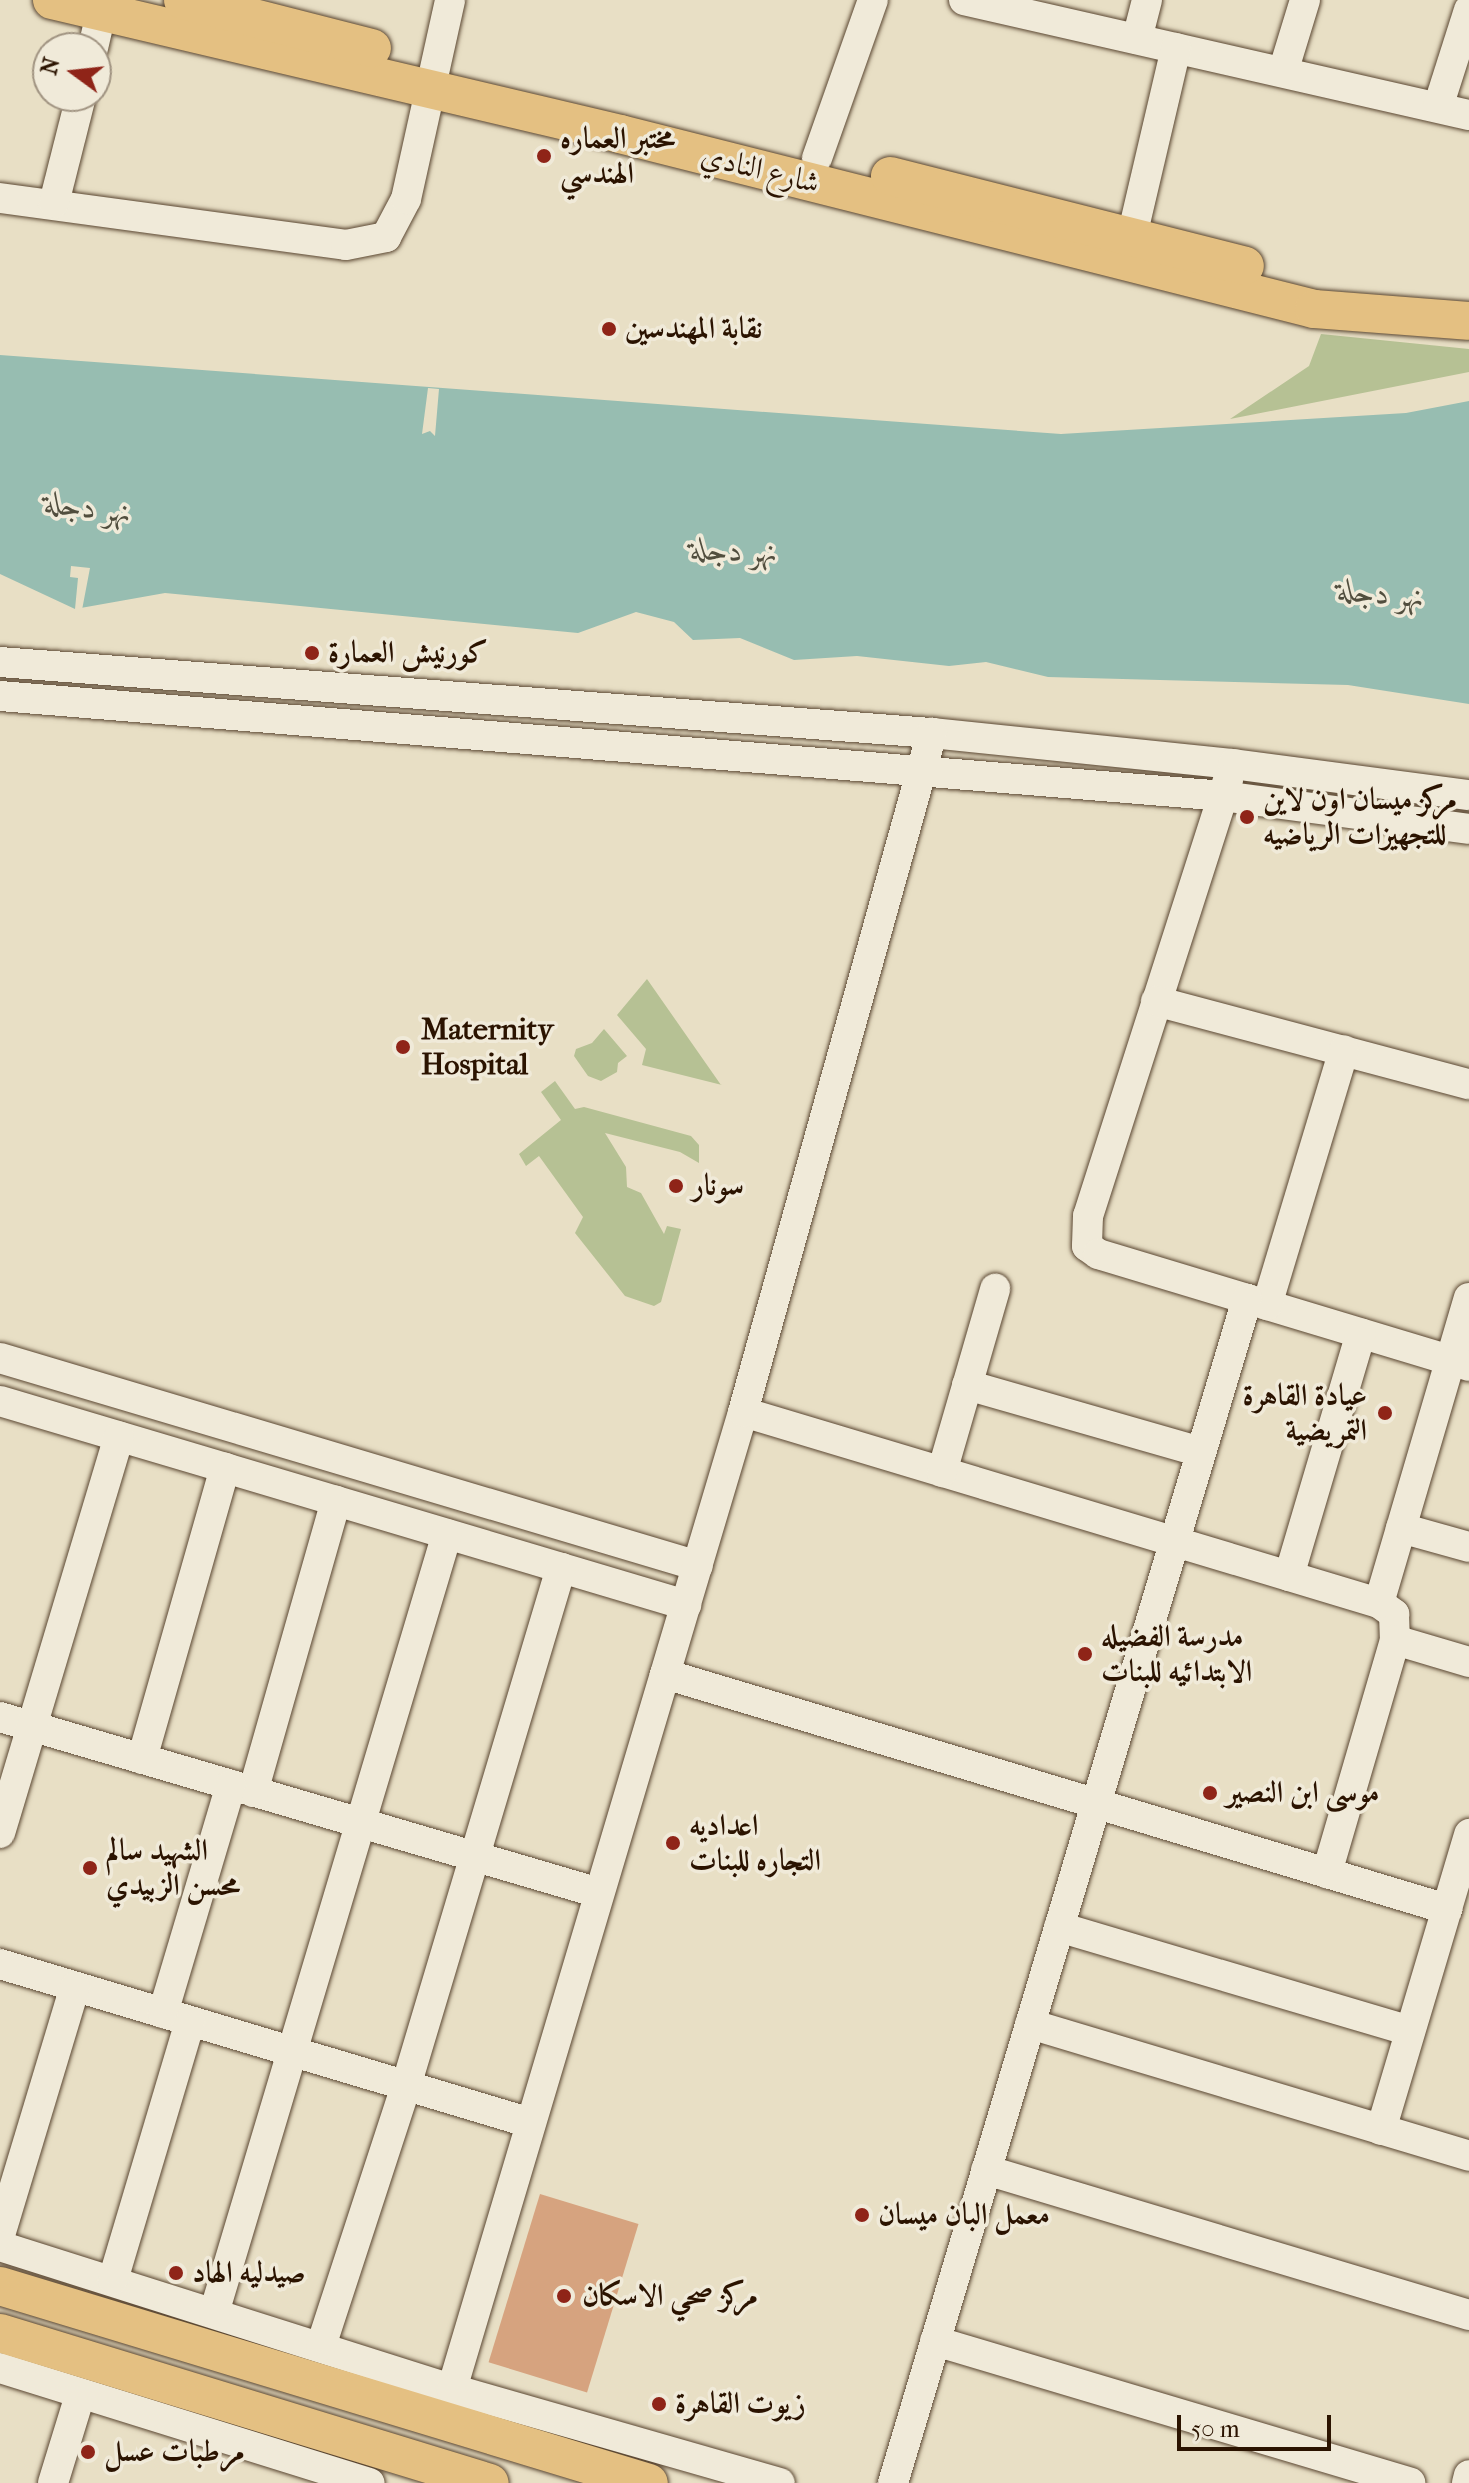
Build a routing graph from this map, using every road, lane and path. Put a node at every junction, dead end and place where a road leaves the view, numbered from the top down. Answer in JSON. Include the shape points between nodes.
{"nodes":[{"id":1,"x":52,"y":0,"type":"edge"},
{"id":2,"x":183,"y":0,"type":"edge"},
{"id":3,"x":450,"y":0,"type":"edge"},
{"id":4,"x":964,"y":0,"type":"edge"},
{"id":5,"x":1147,"y":0,"type":"edge"},
{"id":6,"x":1305,"y":0,"type":"edge"},
{"id":7,"x":866,"y":1,"type":"edge"},
{"id":8,"x":1469,"y":10,"type":"edge"},
{"id":9,"x":99,"y":20,"type":"edge"},
{"id":10,"x":1137,"y":39,"type":"junction"},
{"id":11,"x":1176,"y":48,"type":"junction"},
{"id":12,"x":1283,"y":72,"type":"junction"},
{"id":13,"x":433,"y":76,"type":"junction"},
{"id":14,"x":1438,"y":107,"type":"junction"},
{"id":15,"x":77,"y":112,"type":"edge"},
{"id":16,"x":1469,"y":115,"type":"edge"},
{"id":17,"x":817,"y":158,"type":"junction"},
{"id":18,"x":0,"y":198,"type":"edge"},
{"id":19,"x":54,"y":203,"type":"junction"},
{"id":20,"x":1132,"y":236,"type":"junction"},
{"id":21,"x":1469,"y":295,"type":"edge"},
{"id":22,"x":1469,"y":321,"type":"edge"},
{"id":23,"x":0,"y":662,"type":"edge"},
{"id":24,"x":0,"y":696,"type":"edge"},
{"id":25,"x":932,"y":733,"type":"junction"},
{"id":26,"x":1233,"y":764,"type":"junction"},
{"id":27,"x":923,"y":770,"type":"junction"},
{"id":28,"x":1469,"y":795,"type":"edge"},
{"id":29,"x":1223,"y":796,"type":"junction"},
{"id":30,"x":1469,"y":829,"type":"edge"},
{"id":31,"x":1156,"y":1001,"type":"junction"},
{"id":32,"x":1344,"y":1050,"type":"junction"},
{"id":33,"x":1469,"y":1084,"type":"edge"},
{"id":34,"x":995,"y":1289,"type":"dead end"},
{"id":35,"x":1469,"y":1298,"type":"edge"},
{"id":36,"x":1257,"y":1302,"type":"junction"},
{"id":37,"x":1361,"y":1333,"type":"junction"},
{"id":38,"x":0,"y":1358,"type":"edge"},
{"id":39,"x":1460,"y":1363,"type":"edge"},
{"id":40,"x":53,"y":1373,"type":"junction"},
{"id":41,"x":967,"y":1385,"type":"junction"},
{"id":42,"x":2,"y":1408,"type":"edge"},
{"id":43,"x":743,"y":1412,"type":"junction"},
{"id":44,"x":40,"y":1413,"type":"junction"},
{"id":45,"x":119,"y":1436,"type":"junction"},
{"id":46,"x":1200,"y":1452,"type":"junction"},
{"id":47,"x":225,"y":1468,"type":"junction"},
{"id":48,"x":942,"y":1472,"type":"junction"},
{"id":49,"x":336,"y":1501,"type":"junction"},
{"id":50,"x":1401,"y":1528,"type":"junction"},
{"id":51,"x":447,"y":1534,"type":"junction"},
{"id":52,"x":1174,"y":1541,"type":"junction"},
{"id":53,"x":1469,"y":1547,"type":"edge"},
{"id":54,"x":698,"y":1566,"type":"junction"},
{"id":55,"x":561,"y":1568,"type":"junction"},
{"id":56,"x":1289,"y":1576,"type":"junction"},
{"id":57,"x":1379,"y":1603,"type":"junction"},
{"id":58,"x":686,"y":1605,"type":"junction"},
{"id":59,"x":1395,"y":1640,"type":"junction"},
{"id":60,"x":1469,"y":1662,"type":"edge"},
{"id":61,"x":665,"y":1674,"type":"junction"},
{"id":62,"x":0,"y":1717,"type":"edge"},
{"id":63,"x":32,"y":1727,"type":"junction"},
{"id":64,"x":142,"y":1759,"type":"junction"},
{"id":65,"x":242,"y":1788,"type":"junction"},
{"id":66,"x":1096,"y":1804,"type":"junction"},
{"id":67,"x":360,"y":1823,"type":"junction"},
{"id":68,"x":0,"y":1833,"type":"edge"},
{"id":69,"x":1469,"y":1834,"type":"edge"},
{"id":70,"x":474,"y":1857,"type":"junction"},
{"id":71,"x":1327,"y":1873,"type":"junction"},
{"id":72,"x":599,"y":1893,"type":"junction"},
{"id":73,"x":1447,"y":1909,"type":"junction"},
{"id":74,"x":1059,"y":1927,"type":"junction"},
{"id":75,"x":0,"y":1964,"type":"edge"},
{"id":76,"x":75,"y":1987,"type":"junction"},
{"id":77,"x":177,"y":2017,"type":"junction"},
{"id":78,"x":1030,"y":2024,"type":"junction"},
{"id":79,"x":1410,"y":2031,"type":"junction"},
{"id":80,"x":292,"y":2052,"type":"junction"},
{"id":81,"x":406,"y":2086,"type":"junction"},
{"id":82,"x":531,"y":2123,"type":"junction"},
{"id":83,"x":1381,"y":2130,"type":"junction"},
{"id":84,"x":1469,"y":2156,"type":"edge"},
{"id":85,"x":986,"y":2170,"type":"junction"},
{"id":86,"x":0,"y":2235,"type":"edge"},
{"id":87,"x":0,"y":2246,"type":"edge"},
{"id":88,"x":113,"y":2280,"type":"junction"},
{"id":89,"x":0,"y":2286,"type":"edge"},
{"id":90,"x":214,"y":2313,"type":"junction"},
{"id":91,"x":1469,"y":2315,"type":"edge"},
{"id":92,"x":0,"y":2333,"type":"edge"},
{"id":93,"x":935,"y":2341,"type":"junction"},
{"id":94,"x":321,"y":2346,"type":"junction"},
{"id":95,"x":0,"y":2368,"type":"edge"},
{"id":96,"x":452,"y":2389,"type":"junction"},
{"id":97,"x":80,"y":2395,"type":"junction"},
{"id":98,"x":280,"y":2456,"type":"junction"},
{"id":99,"x":1469,"y":2475,"type":"edge"},
{"id":100,"x":53,"y":2483,"type":"edge"},
{"id":101,"x":298,"y":2483,"type":"edge"},
{"id":102,"x":369,"y":2483,"type":"edge"},
{"id":103,"x":490,"y":2483,"type":"edge"},
{"id":104,"x":649,"y":2483,"type":"edge"},
{"id":105,"x":780,"y":2483,"type":"edge"},
{"id":106,"x":893,"y":2483,"type":"edge"},
{"id":107,"x":1410,"y":2483,"type":"edge"},
{"id":108,"x":1467,"y":2483,"type":"edge"}],
"edges":[{"from":1,"to":9,"type":"main road","name":"شارع النادي"},
{"from":2,"to":13,"type":"main road","name":"شارع النادي"},
{"from":3,"to":13,"type":"street"},
{"from":4,"to":10,"type":"street"},
{"from":5,"to":10,"type":"street"},
{"from":6,"to":12,"type":"street"},
{"from":7,"to":17,"type":"street"},
{"from":8,"to":14,"type":"street"},
{"from":9,"to":13,"type":"main road","name":"شارع النادي"},
{"from":10,"to":11,"type":"street"},
{"from":11,"to":12,"type":"street"},
{"from":11,"to":20,"type":"street"},
{"from":12,"to":14,"type":"street"},
{"from":13,"to":17,"type":"main road","name":"شارع النادي"},
{"from":13,"to":19,"type":"street","via":[[406,199],[386,237],[346,245]]},
{"from":13,"to":22,"type":"main road","name":"شارع النادي","via":[[1314,309]]},
{"from":14,"to":16,"type":"street"},
{"from":15,"to":19,"type":"street"},
{"from":17,"to":20,"type":"main road","name":"شارع النادي"},
{"from":18,"to":19,"type":"street"},
{"from":20,"to":21,"type":"main road","name":"شارع النادي","via":[[1311,284]]},
{"from":23,"to":25,"type":"street"},
{"from":24,"to":27,"type":"street"},
{"from":25,"to":26,"type":"street"},
{"from":25,"to":27,"type":"street"},
{"from":26,"to":28,"type":"street"},
{"from":26,"to":29,"type":"street"},
{"from":27,"to":29,"type":"street"},
{"from":27,"to":43,"type":"street"},
{"from":29,"to":30,"type":"street"},
{"from":29,"to":31,"type":"street"},
{"from":31,"to":32,"type":"street"},
{"from":31,"to":36,"type":"street","via":[[1088,1216],[1087,1246],[1098,1254]]},
{"from":32,"to":33,"type":"street"},
{"from":32,"to":36,"type":"street"},
{"from":34,"to":41,"type":"street"},
{"from":35,"to":39,"type":"street"},
{"from":36,"to":37,"type":"street"},
{"from":36,"to":46,"type":"street"},
{"from":37,"to":39,"type":"street"},
{"from":37,"to":56,"type":"street"},
{"from":38,"to":40,"type":"street"},
{"from":39,"to":50,"type":"street"},
{"from":40,"to":44,"type":"street"},
{"from":40,"to":54,"type":"street"},
{"from":41,"to":46,"type":"street"},
{"from":41,"to":48,"type":"street"},
{"from":42,"to":44,"type":"street"},
{"from":43,"to":48,"type":"street"},
{"from":43,"to":54,"type":"street"},
{"from":44,"to":45,"type":"street"},
{"from":45,"to":47,"type":"street"},
{"from":45,"to":63,"type":"street"},
{"from":46,"to":52,"type":"street"},
{"from":47,"to":49,"type":"street"},
{"from":47,"to":64,"type":"street"},
{"from":48,"to":52,"type":"street"},
{"from":49,"to":51,"type":"street"},
{"from":49,"to":65,"type":"street"},
{"from":50,"to":53,"type":"street"},
{"from":50,"to":57,"type":"street"},
{"from":51,"to":55,"type":"street"},
{"from":51,"to":67,"type":"street"},
{"from":52,"to":56,"type":"street"},
{"from":52,"to":66,"type":"street"},
{"from":54,"to":58,"type":"street"},
{"from":55,"to":58,"type":"street"},
{"from":55,"to":70,"type":"street"},
{"from":56,"to":57,"type":"street"},
{"from":57,"to":59,"type":"street","via":[[1394,1614]]},
{"from":58,"to":61,"type":"street"},
{"from":59,"to":60,"type":"street"},
{"from":59,"to":71,"type":"street"},
{"from":61,"to":66,"type":"street"},
{"from":61,"to":72,"type":"street"},
{"from":62,"to":63,"type":"street"},
{"from":63,"to":64,"type":"street"},
{"from":63,"to":68,"type":"street"},
{"from":64,"to":65,"type":"street"},
{"from":65,"to":67,"type":"street"},
{"from":65,"to":77,"type":"street"},
{"from":66,"to":71,"type":"street"},
{"from":66,"to":74,"type":"street"},
{"from":67,"to":70,"type":"street"},
{"from":67,"to":80,"type":"street"},
{"from":69,"to":73,"type":"street"},
{"from":70,"to":72,"type":"street"},
{"from":70,"to":81,"type":"street"},
{"from":71,"to":73,"type":"street"},
{"from":72,"to":82,"type":"street"},
{"from":73,"to":79,"type":"street"},
{"from":74,"to":78,"type":"street"},
{"from":74,"to":79,"type":"street"},
{"from":75,"to":76,"type":"street"},
{"from":76,"to":77,"type":"street"},
{"from":76,"to":86,"type":"street"},
{"from":77,"to":80,"type":"street"},
{"from":77,"to":88,"type":"street"},
{"from":78,"to":83,"type":"street"},
{"from":78,"to":85,"type":"street"},
{"from":79,"to":83,"type":"street"},
{"from":80,"to":81,"type":"street"},
{"from":80,"to":90,"type":"street"},
{"from":81,"to":82,"type":"street"},
{"from":81,"to":94,"type":"street"},
{"from":82,"to":96,"type":"street"},
{"from":83,"to":84,"type":"street"},
{"from":85,"to":91,"type":"street"},
{"from":85,"to":93,"type":"street"},
{"from":87,"to":88,"type":"street"},
{"from":88,"to":90,"type":"street"},
{"from":89,"to":104,"type":"main road"},
{"from":90,"to":94,"type":"street"},
{"from":92,"to":103,"type":"main road"},
{"from":93,"to":106,"type":"street"},
{"from":93,"to":107,"type":"street"},
{"from":94,"to":96,"type":"street"},
{"from":95,"to":97,"type":"street"},
{"from":96,"to":105,"type":"street"},
{"from":97,"to":98,"type":"street"},
{"from":97,"to":100,"type":"street"},
{"from":98,"to":101,"type":"street","via":[[292,2466]]},
{"from":98,"to":102,"type":"street"},
{"from":99,"to":108,"type":"street"}]}
